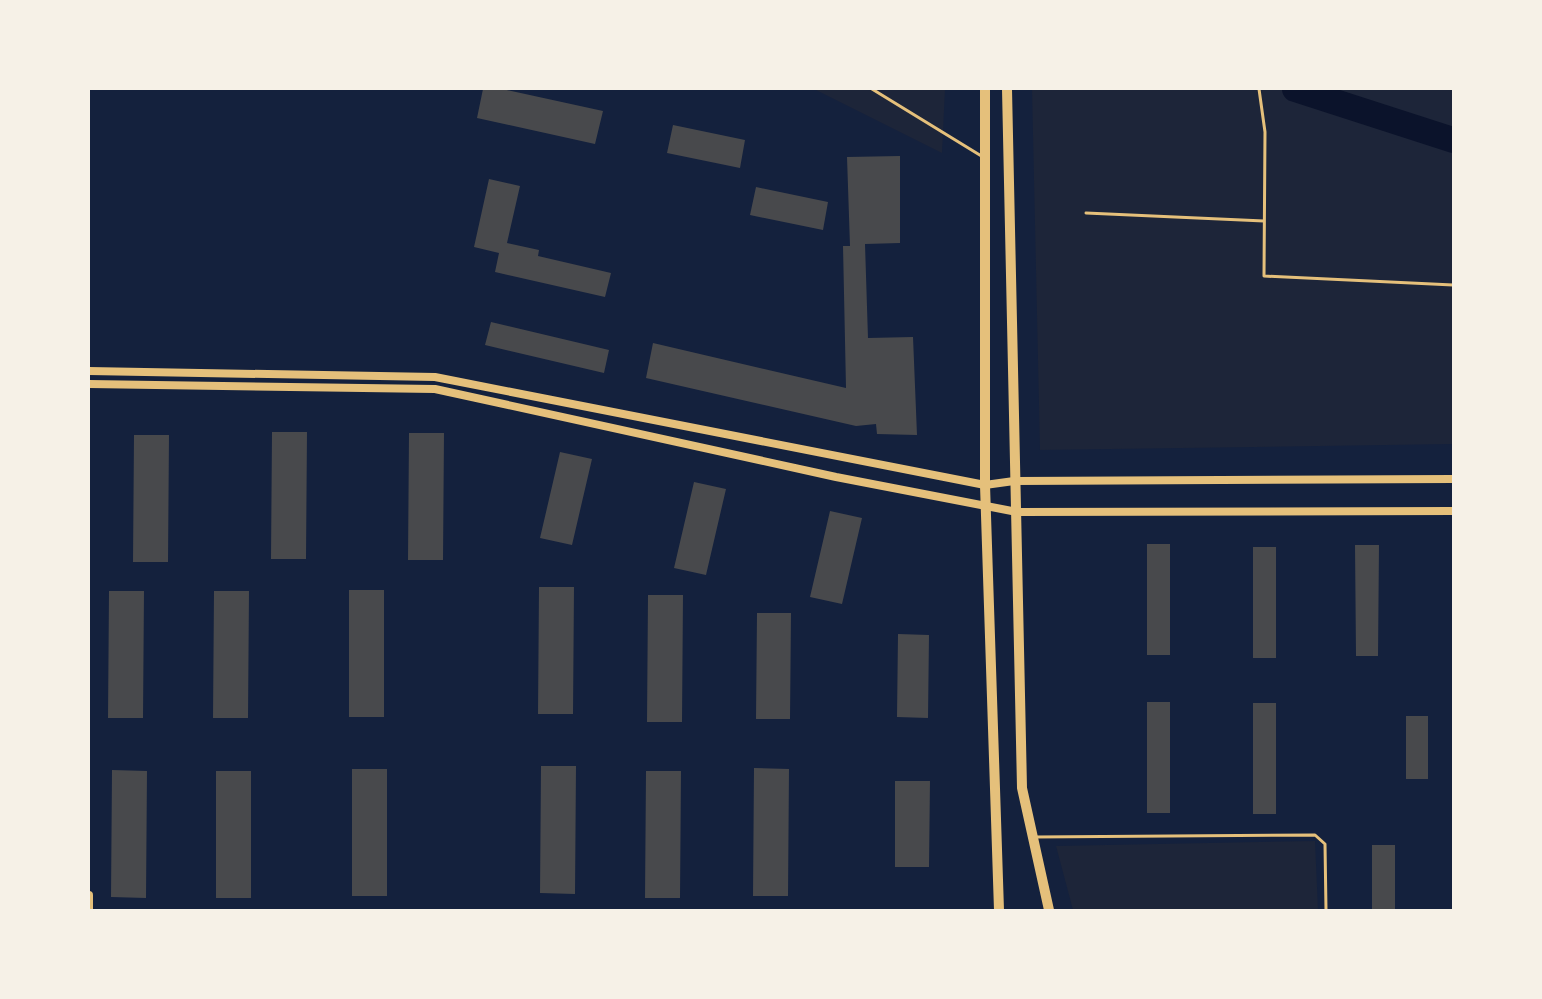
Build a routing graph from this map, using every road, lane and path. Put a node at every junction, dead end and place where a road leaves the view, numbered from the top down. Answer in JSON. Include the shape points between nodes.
{"nodes":[{"id":1,"x":872,"y":89,"type":"edge"},
{"id":2,"x":985,"y":89,"type":"edge"},
{"id":3,"x":1007,"y":89,"type":"edge"},
{"id":4,"x":1259,"y":89,"type":"edge"},
{"id":5,"x":986,"y":159,"type":"junction"},
{"id":6,"x":1086,"y":213,"type":"dead end"},
{"id":7,"x":1264,"y":221,"type":"junction"},
{"id":8,"x":1453,"y":285,"type":"edge"},
{"id":9,"x":89,"y":371,"type":"edge"},
{"id":10,"x":89,"y":384,"type":"edge"},
{"id":11,"x":1453,"y":479,"type":"edge"},
{"id":12,"x":1014,"y":481,"type":"junction"},
{"id":13,"x":985,"y":485,"type":"junction"},
{"id":14,"x":986,"y":506,"type":"junction"},
{"id":15,"x":1453,"y":511,"type":"edge"},
{"id":16,"x":1017,"y":512,"type":"junction"},
{"id":17,"x":1033,"y":837,"type":"junction"},
{"id":18,"x":89,"y":895,"type":"edge"},
{"id":19,"x":89,"y":910,"type":"edge"},
{"id":20,"x":999,"y":910,"type":"edge"},
{"id":21,"x":1049,"y":910,"type":"edge"},
{"id":22,"x":1326,"y":910,"type":"edge"}],
"edges":[{"from":1,"to":5,"type":"lane"},
{"from":2,"to":5,"type":"main road"},
{"from":3,"to":12,"type":"main road"},
{"from":4,"to":7,"type":"lane","via":[[1264,132]]},
{"from":5,"to":13,"type":"main road"},
{"from":6,"to":7,"type":"lane"},
{"from":7,"to":8,"type":"lane","via":[[1264,276]]},
{"from":9,"to":13,"type":"main road","via":[[435,377]]},
{"from":10,"to":14,"type":"main road","via":[[435,390],[836,477]]},
{"from":11,"to":12,"type":"main road"},
{"from":12,"to":13,"type":"main road"},
{"from":12,"to":16,"type":"main road"},
{"from":13,"to":14,"type":"main road"},
{"from":14,"to":16,"type":"main road"},
{"from":14,"to":20,"type":"main road"},
{"from":15,"to":16,"type":"main road"},
{"from":16,"to":17,"type":"main road","via":[[1022,788]]},
{"from":17,"to":21,"type":"main road"},
{"from":17,"to":22,"type":"lane","via":[[1315,835],[1325,844]]},
{"from":18,"to":19,"type":"main road"}]}
